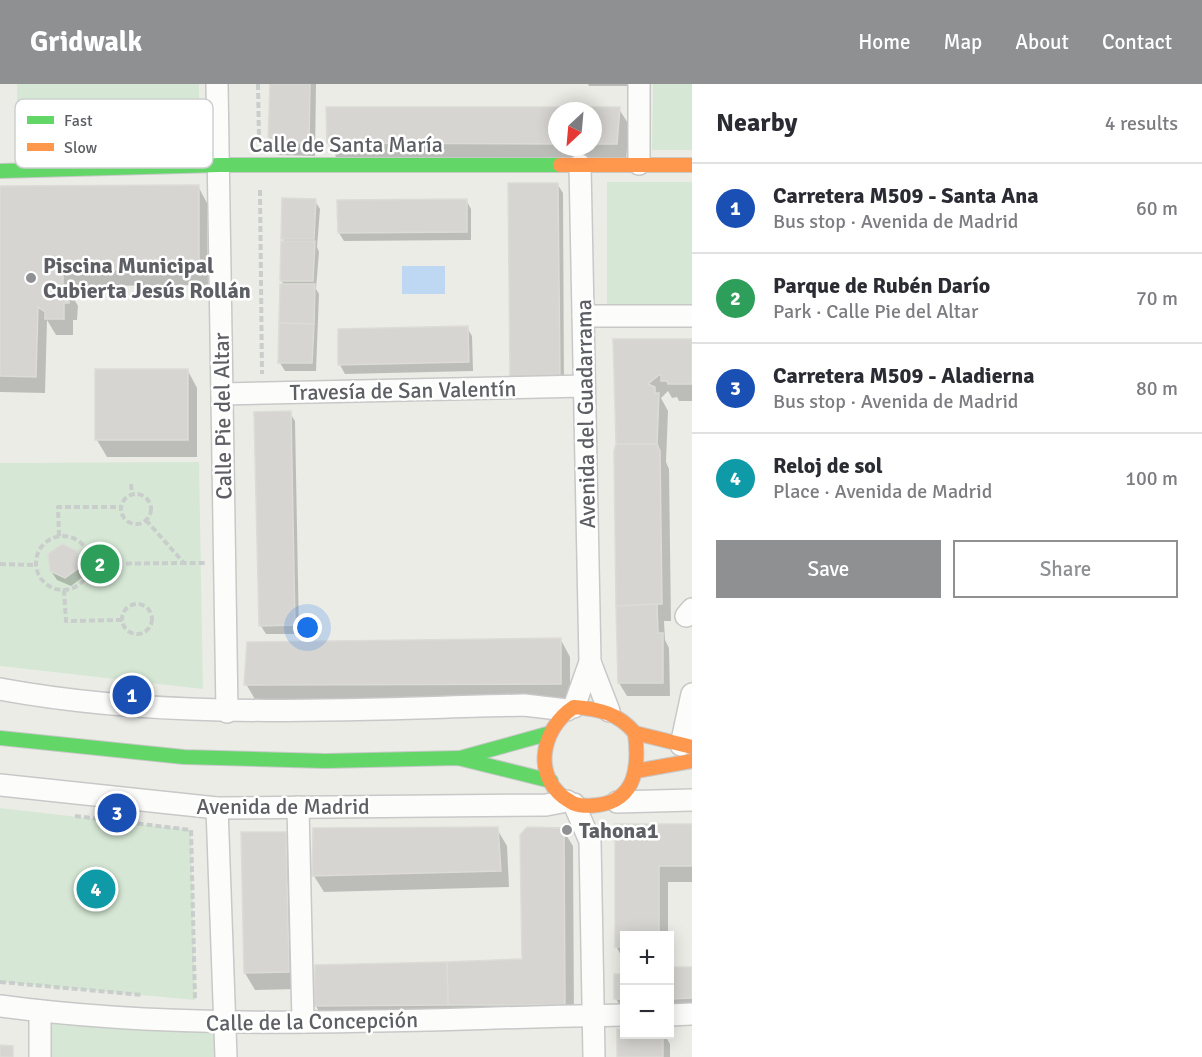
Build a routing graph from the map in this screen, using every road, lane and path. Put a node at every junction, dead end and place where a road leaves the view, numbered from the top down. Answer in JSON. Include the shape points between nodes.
{"nodes":[{"id":1,"x":217,"y":84,"type":"edge"},
{"id":2,"x":258,"y":84,"type":"edge"},
{"id":3,"x":639,"y":84,"type":"edge"},
{"id":4,"x":639,"y":164,"type":"junction"},
{"id":5,"x":213,"y":165,"type":"edge"},
{"id":6,"x":219,"y":165,"type":"junction"},
{"id":7,"x":259,"y":165,"type":"junction"},
{"id":8,"x":580,"y":165,"type":"junction"},
{"id":9,"x":692,"y":165,"type":"edge"},
{"id":10,"x":110,"y":168,"type":"edge"},
{"id":11,"x":0,"y":171,"type":"edge"},
{"id":12,"x":583,"y":316,"type":"junction"},
{"id":13,"x":692,"y":316,"type":"edge"},
{"id":14,"x":262,"y":382,"type":"dead end"},
{"id":15,"x":584,"y":386,"type":"junction"},
{"id":16,"x":222,"y":394,"type":"junction"},
{"id":17,"x":131,"y":484,"type":"dead end"},
{"id":18,"x":132,"y":495,"type":"junction"},
{"id":19,"x":121,"y":507,"type":"junction"},
{"id":20,"x":146,"y":520,"type":"junction"},
{"id":21,"x":59,"y":536,"type":"junction"},
{"id":22,"x":224,"y":562,"type":"junction"},
{"id":23,"x":184,"y":563,"type":"junction"},
{"id":24,"x":0,"y":564,"type":"edge"},
{"id":25,"x":90,"y":564,"type":"junction"},
{"id":26,"x":36,"y":565,"type":"junction"},
{"id":27,"x":64,"y":590,"type":"junction"},
{"id":28,"x":122,"y":620,"type":"junction"},
{"id":29,"x":590,"y":662,"type":"junction"},
{"id":30,"x":0,"y":689,"type":"edge"},
{"id":31,"x":692,"y":694,"type":"edge"},
{"id":32,"x":570,"y":708,"type":"junction"},
{"id":33,"x":609,"y":711,"type":"junction"},
{"id":34,"x":227,"y":712,"type":"junction"},
{"id":35,"x":635,"y":733,"type":"junction"},
{"id":36,"x":547,"y":734,"type":"junction"},
{"id":37,"x":0,"y":738,"type":"edge"},
{"id":38,"x":688,"y":751,"type":"edge"},
{"id":39,"x":458,"y":758,"type":"junction"},
{"id":40,"x":636,"y":771,"type":"junction"},
{"id":41,"x":551,"y":781,"type":"junction"},
{"id":42,"x":0,"y":785,"type":"edge"},
{"id":43,"x":692,"y":800,"type":"edge"},
{"id":44,"x":570,"y":802,"type":"junction"},
{"id":45,"x":614,"y":803,"type":"junction"},
{"id":46,"x":298,"y":807,"type":"junction"},
{"id":47,"x":217,"y":808,"type":"junction"},
{"id":48,"x":70,"y":816,"type":"dead end"},
{"id":49,"x":590,"y":841,"type":"junction"},
{"id":50,"x":0,"y":982,"type":"edge"},
{"id":51,"x":154,"y":997,"type":"dead end"},
{"id":52,"x":186,"y":999,"type":"dead end"},
{"id":53,"x":0,"y":1006,"type":"edge"},
{"id":54,"x":40,"y":1011,"type":"junction"},
{"id":55,"x":692,"y":1014,"type":"edge"},
{"id":56,"x":620,"y":1015,"type":"edge"},
{"id":57,"x":674,"y":1015,"type":"edge"},
{"id":58,"x":594,"y":1016,"type":"junction"},
{"id":59,"x":303,"y":1022,"type":"junction"},
{"id":60,"x":225,"y":1024,"type":"junction"},
{"id":61,"x":40,"y":1057,"type":"edge"},
{"id":62,"x":225,"y":1057,"type":"edge"},
{"id":63,"x":594,"y":1057,"type":"edge"}],
"edges":[{"from":1,"to":6,"type":"street","name":"Calle Pie del Altar"},
{"from":2,"to":7,"type":"path"},
{"from":3,"to":4,"type":"street"},
{"from":4,"to":8,"type":"main road","name":"Calle de Santa María"},
{"from":4,"to":9,"type":"main road","name":"Calle de Santa María"},
{"from":5,"to":6,"type":"main road","name":"Calle de Santa María"},
{"from":6,"to":7,"type":"main road","name":"Calle de Santa María"},
{"from":6,"to":16,"type":"street","name":"Calle Pie del Altar"},
{"from":7,"to":8,"type":"main road","name":"Calle de Santa María"},
{"from":7,"to":14,"type":"path"},
{"from":8,"to":12,"type":"street","name":"Avenida del Guadarrama"},
{"from":10,"to":11,"type":"main road","name":"Calle de Santa María"},
{"from":12,"to":13,"type":"street"},
{"from":12,"to":15,"type":"street","name":"Avenida del Guadarrama"},
{"from":15,"to":16,"type":"street","name":"Travesía de San Valentín"},
{"from":15,"to":29,"type":"street","name":"Avenida del Guadarrama"},
{"from":16,"to":22,"type":"street","name":"Calle Pie del Altar"},
{"from":17,"to":18,"type":"path"},
{"from":18,"to":19,"type":"path","via":[[125,498]]},
{"from":18,"to":20,"type":"path","via":[[139,494],[148,500],[151,508]]},
{"from":19,"to":20,"type":"path","via":[[123,517],[131,523]]},
{"from":19,"to":21,"type":"path","via":[[58,507]]},
{"from":20,"to":23,"type":"path"},
{"from":21,"to":25,"type":"path","via":[[76,539],[83,545]]},
{"from":21,"to":26,"type":"path","via":[[44,544]]},
{"from":22,"to":23,"type":"path"},
{"from":22,"to":34,"type":"street","name":"Calle Pie del Altar"},
{"from":23,"to":25,"type":"path"},
{"from":24,"to":26,"type":"path"},
{"from":25,"to":27,"type":"path","via":[[86,579]]},
{"from":26,"to":27,"type":"path","via":[[45,584]]},
{"from":27,"to":28,"type":"path","via":[[66,621]]},
{"from":28,"to":28,"type":"path","via":[[128,630],[137,634],[146,631],[152,618],[149,609],[135,604],[126,608]]},
{"from":29,"to":32,"type":"street","name":"Avenida del Guadarrama"},
{"from":29,"to":33,"type":"street","name":"Avenida del Guadarrama"},
{"from":30,"to":34,"type":"street","via":[[130,706]]},
{"from":31,"to":38,"type":"street"},
{"from":32,"to":33,"type":"main road"},
{"from":32,"to":34,"type":"street","via":[[524,705]]},
{"from":32,"to":36,"type":"main road"},
{"from":33,"to":35,"type":"main road"},
{"from":35,"to":38,"type":"main road"},
{"from":35,"to":40,"type":"main road"},
{"from":36,"to":39,"type":"main road","name":"Avenida de Madrid"},
{"from":36,"to":41,"type":"main road","via":[[544,750]]},
{"from":37,"to":39,"type":"main road","name":"Avenida de Madrid","via":[[184,757],[325,761]]},
{"from":38,"to":40,"type":"main road"},
{"from":39,"to":41,"type":"main road","name":"Avenida de Madrid"},
{"from":40,"to":45,"type":"main road","via":[[627,791]]},
{"from":41,"to":44,"type":"main road"},
{"from":42,"to":47,"type":"street","name":"Avenida de Madrid"},
{"from":43,"to":45,"type":"street"},
{"from":44,"to":45,"type":"main road"},
{"from":44,"to":46,"type":"street","name":"Avenida de Madrid"},
{"from":44,"to":49,"type":"street"},
{"from":45,"to":49,"type":"street"},
{"from":46,"to":47,"type":"street","name":"Avenida de Madrid"},
{"from":46,"to":59,"type":"street"},
{"from":47,"to":60,"type":"street"},
{"from":48,"to":52,"type":"path","via":[[191,830],[195,1000]]},
{"from":49,"to":58,"type":"street"},
{"from":50,"to":51,"type":"path"},
{"from":53,"to":54,"type":"street","name":"Calle de la Concepción"},
{"from":54,"to":60,"type":"street","name":"Calle de la Concepción"},
{"from":54,"to":61,"type":"street"},
{"from":55,"to":57,"type":"street"},
{"from":56,"to":58,"type":"street","name":"Calle de la Concepción"},
{"from":58,"to":59,"type":"street","name":"Calle de la Concepción"},
{"from":58,"to":63,"type":"street"},
{"from":59,"to":60,"type":"street","name":"Calle de la Concepción"},
{"from":60,"to":62,"type":"street"}]}
